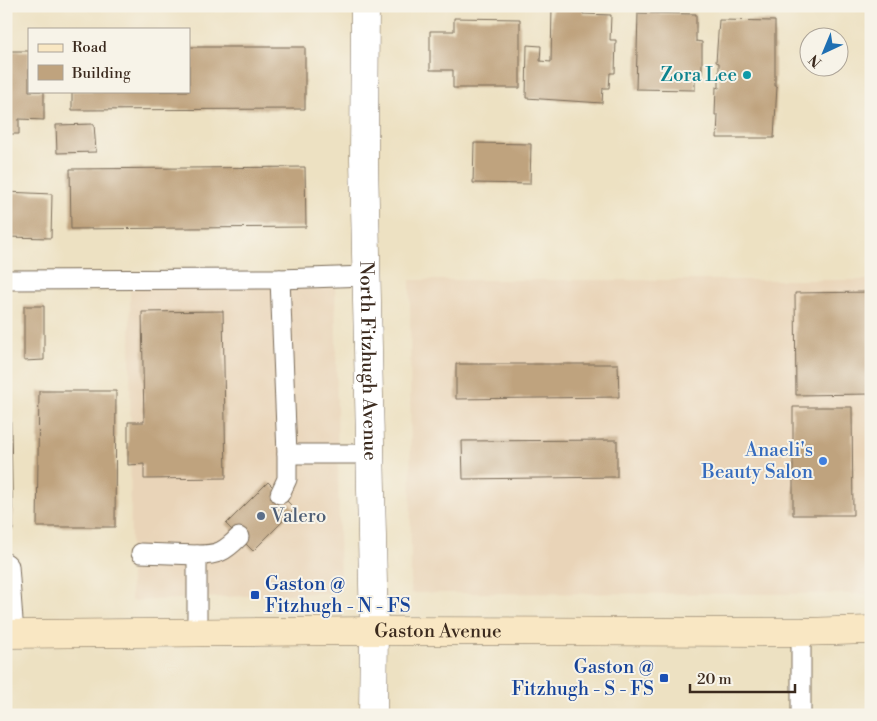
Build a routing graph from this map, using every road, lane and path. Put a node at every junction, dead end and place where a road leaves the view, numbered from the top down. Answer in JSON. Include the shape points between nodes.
{"nodes":[{"id":1,"x":365,"y":6,"type":"edge"},
{"id":2,"x":366,"y":276,"type":"junction"},
{"id":3,"x":280,"y":279,"type":"junction"},
{"id":4,"x":6,"y":280,"type":"edge"},
{"id":5,"x":287,"y":454,"type":"junction"},
{"id":6,"x":370,"y":454,"type":"junction"},
{"id":7,"x":280,"y":494,"type":"dead end"},
{"id":8,"x":239,"y":537,"type":"dead end"},
{"id":9,"x":141,"y":553,"type":"dead end"},
{"id":10,"x":197,"y":554,"type":"junction"},
{"id":11,"x":6,"y":563,"type":"edge"},
{"id":12,"x":871,"y":630,"type":"edge"},
{"id":13,"x":374,"y":631,"type":"junction"},
{"id":14,"x":197,"y":632,"type":"junction"},
{"id":15,"x":801,"y":632,"type":"junction"},
{"id":16,"x":10,"y":634,"type":"edge"},
{"id":17,"x":373,"y":715,"type":"edge"},
{"id":18,"x":801,"y":715,"type":"edge"}],
"edges":[{"from":1,"to":2,"type":"street","name":"North Fitzhugh Avenue"},
{"from":2,"to":3,"type":"lane"},
{"from":2,"to":6,"type":"street","name":"North Fitzhugh Avenue"},
{"from":3,"to":4,"type":"lane"},
{"from":3,"to":5,"type":"lane"},
{"from":5,"to":6,"type":"lane"},
{"from":5,"to":7,"type":"lane","via":[[287,479]]},
{"from":6,"to":13,"type":"street","name":"North Fitzhugh Avenue"},
{"from":8,"to":10,"type":"lane","via":[[227,549],[214,555]]},
{"from":9,"to":10,"type":"lane"},
{"from":10,"to":14,"type":"lane"},
{"from":11,"to":16,"type":"lane","via":[[9,566]]},
{"from":12,"to":15,"type":"main road","name":"Gaston Avenue"},
{"from":13,"to":14,"type":"main road","name":"Gaston Avenue"},
{"from":13,"to":15,"type":"main road","name":"Gaston Avenue"},
{"from":13,"to":17,"type":"street","name":"North Fitzhugh Avenue"},
{"from":14,"to":16,"type":"main road","name":"Gaston Avenue"},
{"from":15,"to":18,"type":"lane"}]}
